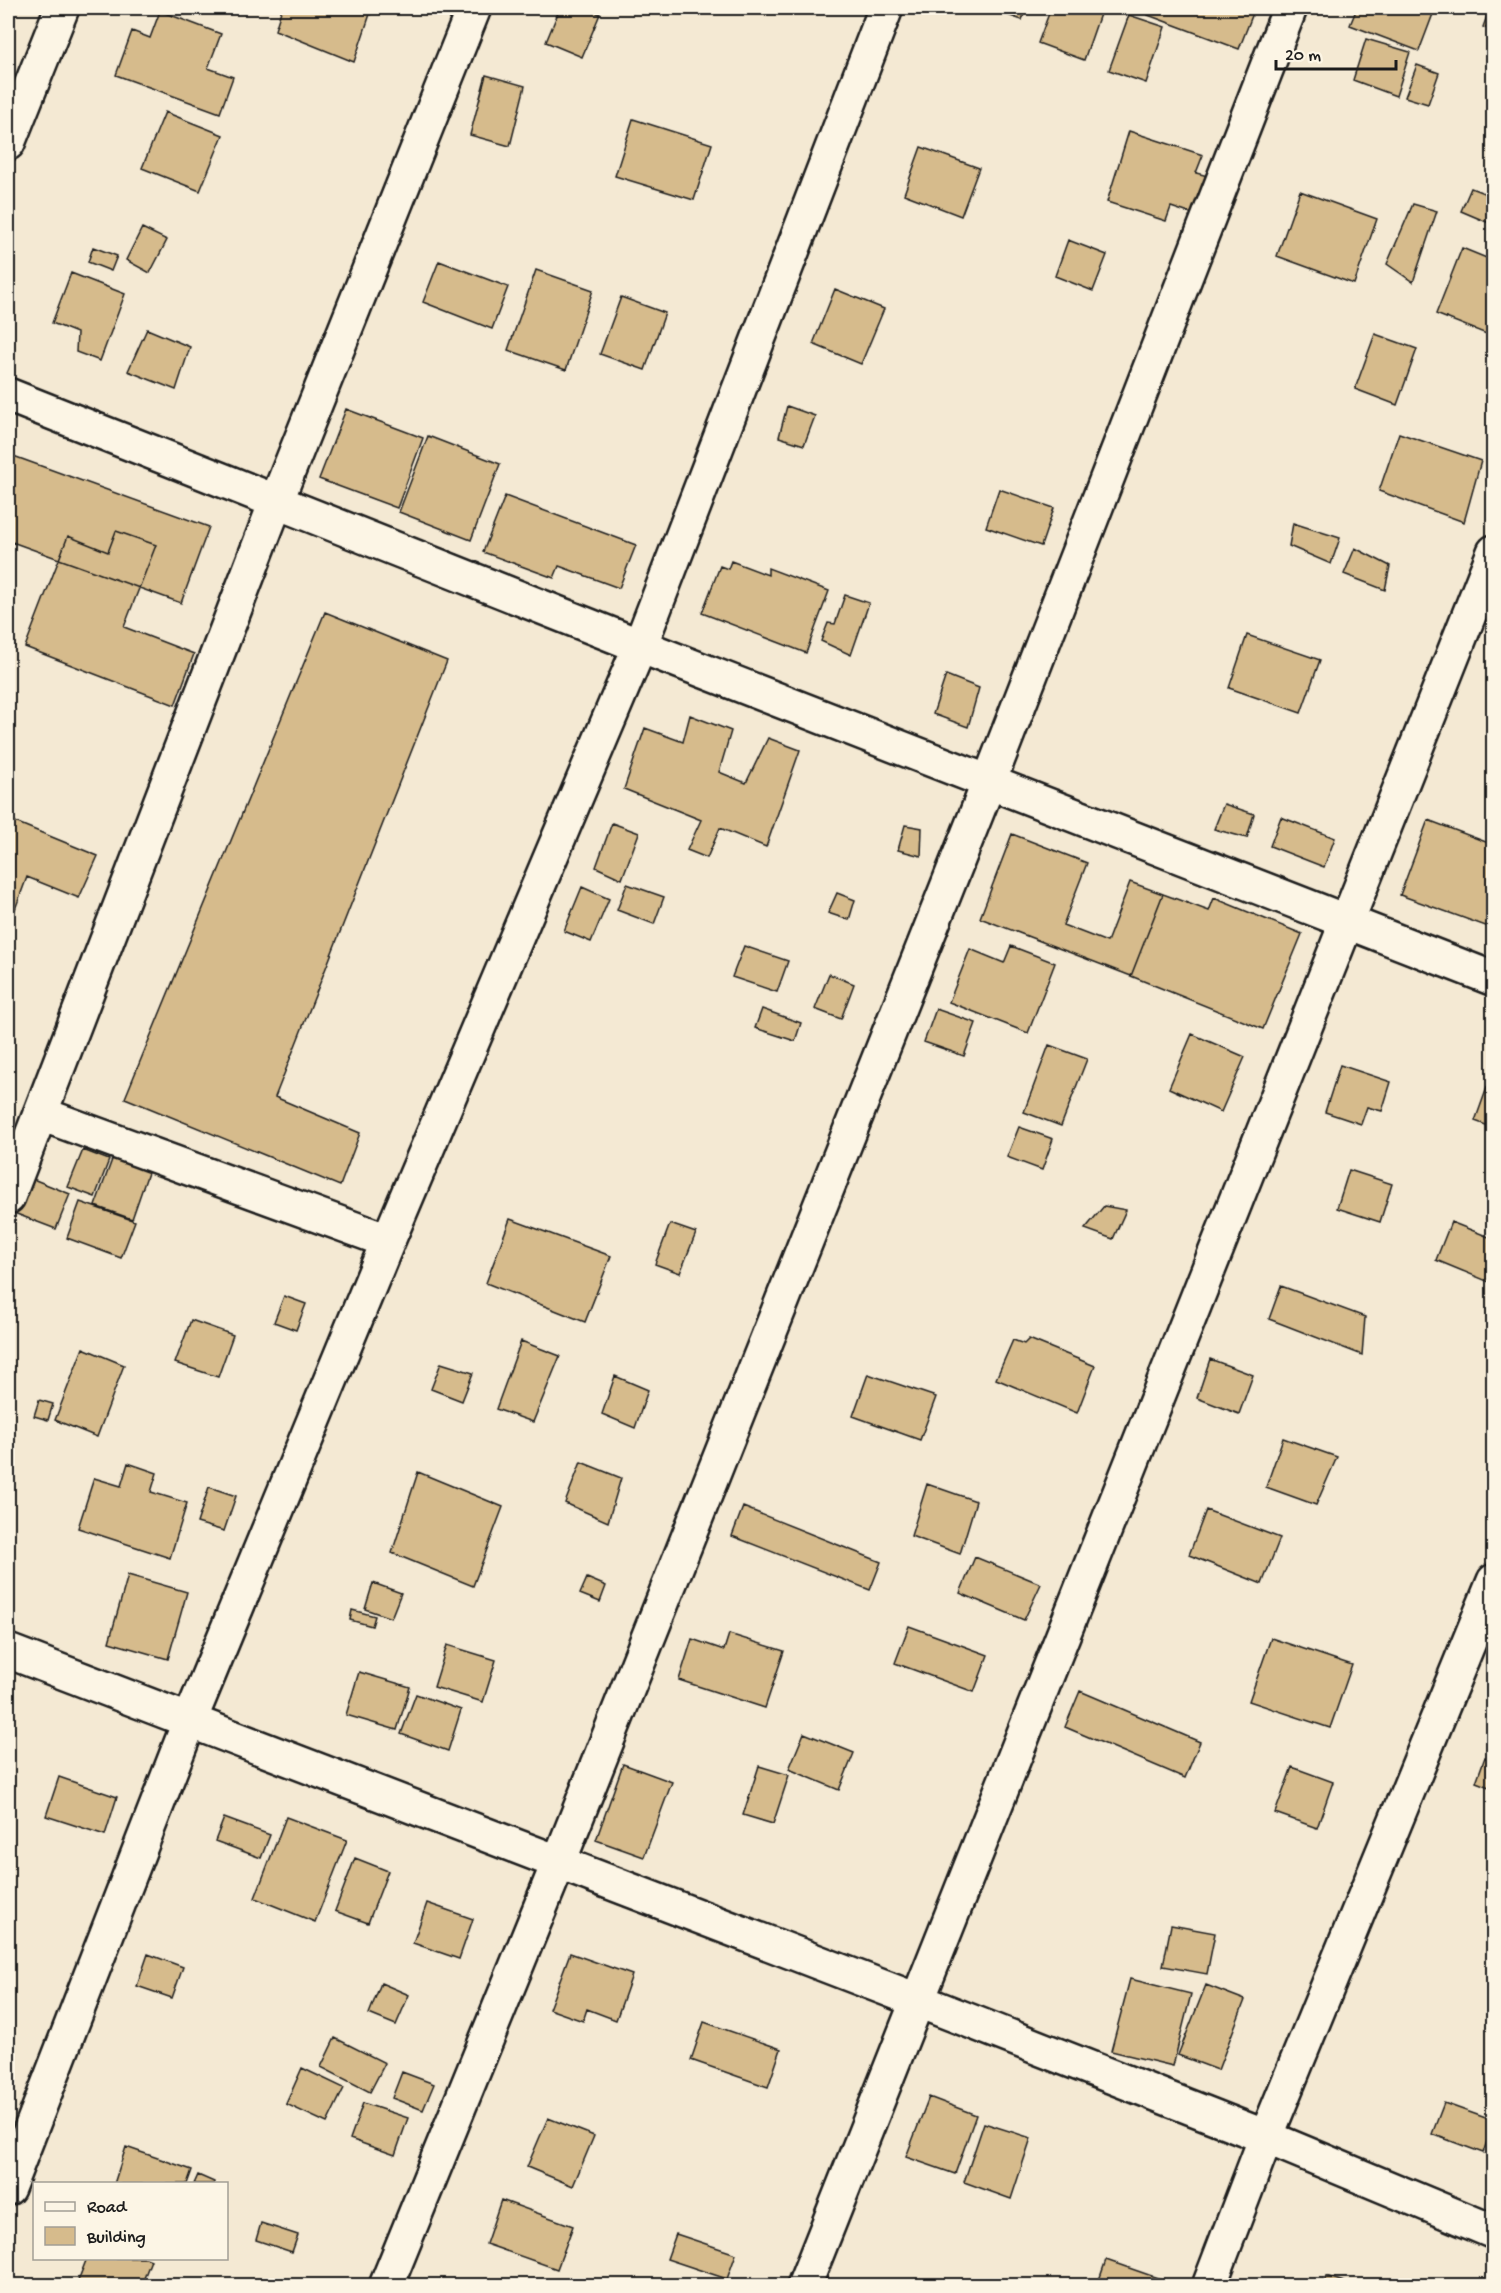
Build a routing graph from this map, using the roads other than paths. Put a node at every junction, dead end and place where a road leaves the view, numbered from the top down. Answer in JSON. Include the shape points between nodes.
{"nodes":[{"id":1,"x":62,"y":8,"type":"edge"},
{"id":2,"x":474,"y":8,"type":"edge"},
{"id":3,"x":886,"y":8,"type":"edge"},
{"id":4,"x":1290,"y":8,"type":"edge"},
{"id":5,"x":8,"y":143,"type":"edge"},
{"id":6,"x":8,"y":395,"type":"edge"},
{"id":7,"x":276,"y":502,"type":"junction"},
{"id":8,"x":1494,"y":552,"type":"edge"},
{"id":9,"x":640,"y":646,"type":"junction"},
{"id":10,"x":989,"y":782,"type":"junction"},
{"id":11,"x":1346,"y":922,"type":"junction"},
{"id":12,"x":1494,"y":979,"type":"edge"},
{"id":13,"x":41,"y":1114,"type":"junction"},
{"id":14,"x":8,"y":1197,"type":"edge"},
{"id":15,"x":388,"y":1241,"type":"junction"},
{"id":16,"x":1494,"y":1581,"type":"edge"},
{"id":17,"x":8,"y":1651,"type":"edge"},
{"id":18,"x":190,"y":1720,"type":"junction"},
{"id":19,"x":558,"y":1863,"type":"junction"},
{"id":20,"x":919,"y":2001,"type":"junction"},
{"id":21,"x":1266,"y":2137,"type":"junction"},
{"id":22,"x":8,"y":2188,"type":"edge"},
{"id":23,"x":1494,"y":2232,"type":"edge"},
{"id":24,"x":386,"y":2286,"type":"edge"},
{"id":25,"x":804,"y":2286,"type":"edge"},
{"id":26,"x":1209,"y":2286,"type":"edge"}],
"edges":[{"from":1,"to":5,"type":"street"},
{"from":2,"to":7,"type":"street"},
{"from":3,"to":9,"type":"street"},
{"from":4,"to":10,"type":"street"},
{"from":6,"to":7,"type":"street"},
{"from":7,"to":9,"type":"street"},
{"from":7,"to":13,"type":"street"},
{"from":8,"to":11,"type":"street"},
{"from":9,"to":10,"type":"street"},
{"from":9,"to":15,"type":"street"},
{"from":10,"to":11,"type":"street"},
{"from":10,"to":19,"type":"street"},
{"from":11,"to":12,"type":"street"},
{"from":11,"to":20,"type":"street"},
{"from":13,"to":14,"type":"street"},
{"from":13,"to":15,"type":"street"},
{"from":15,"to":18,"type":"street"},
{"from":16,"to":21,"type":"street"},
{"from":17,"to":18,"type":"street"},
{"from":18,"to":19,"type":"street"},
{"from":18,"to":22,"type":"street"},
{"from":19,"to":20,"type":"street"},
{"from":19,"to":24,"type":"street"},
{"from":20,"to":21,"type":"street"},
{"from":20,"to":25,"type":"street"},
{"from":21,"to":23,"type":"street"},
{"from":21,"to":26,"type":"street"}]}
